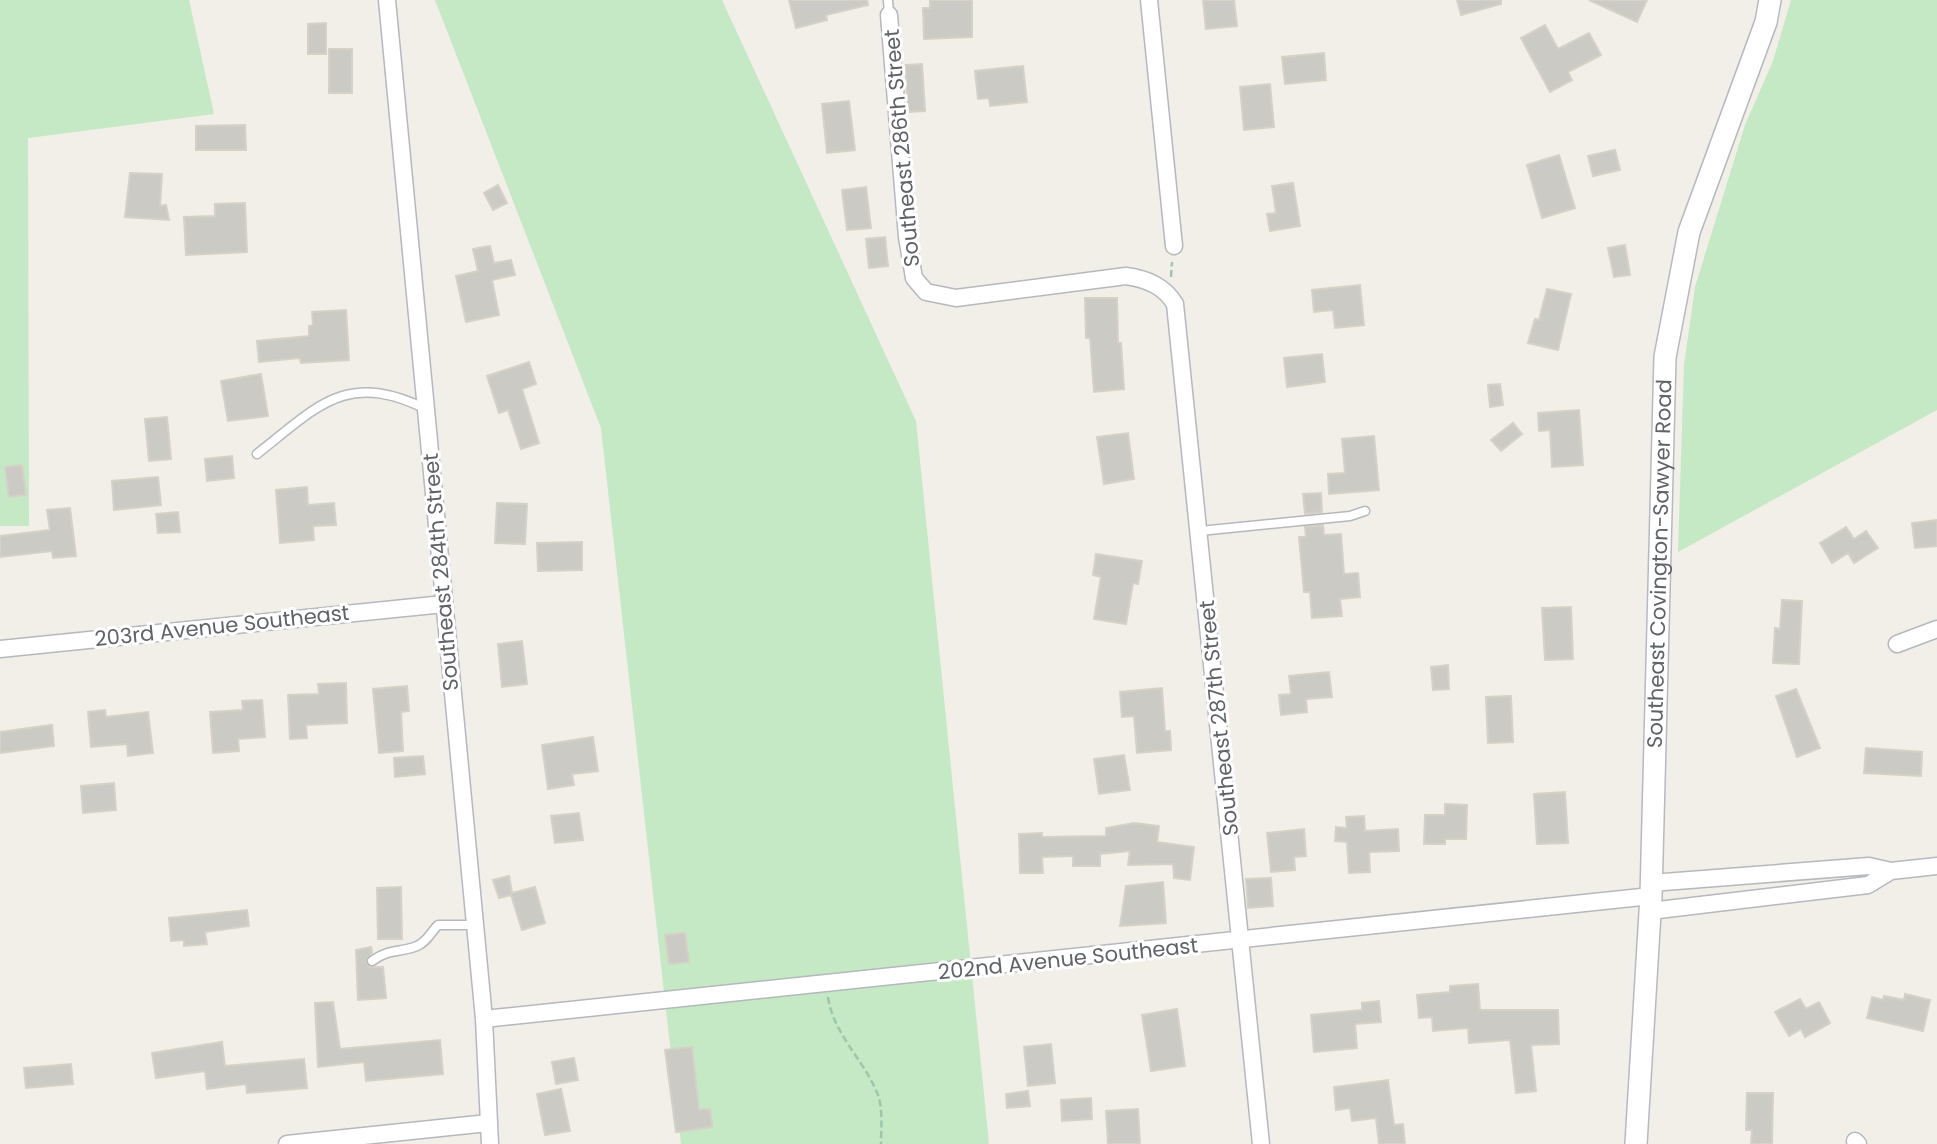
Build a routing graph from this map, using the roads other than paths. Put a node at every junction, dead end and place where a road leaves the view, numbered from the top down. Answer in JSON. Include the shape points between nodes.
{"nodes":[{"id":1,"x":387,"y":0,"type":"edge"},
{"id":2,"x":1149,"y":0,"type":"edge"},
{"id":3,"x":1770,"y":0,"type":"edge"},
{"id":4,"x":889,"y":8,"type":"edge"},
{"id":5,"x":1174,"y":247,"type":"road end"},
{"id":6,"x":1169,"y":294,"type":"joint"},
{"id":7,"x":426,"y":409,"type":"junction"},
{"id":8,"x":257,"y":454,"type":"dead end"},
{"id":9,"x":1365,"y":511,"type":"dead end"},
{"id":10,"x":1200,"y":531,"type":"junction"},
{"id":11,"x":444,"y":604,"type":"junction"},
{"id":12,"x":1937,"y":629,"type":"edge"},
{"id":13,"x":1896,"y":644,"type":"dead end"},
{"id":14,"x":0,"y":649,"type":"edge"},
{"id":15,"x":1937,"y":866,"type":"edge"},
{"id":16,"x":1891,"y":871,"type":"junction"},
{"id":17,"x":1651,"y":897,"type":"junction"},
{"id":18,"x":475,"y":925,"type":"junction"},
{"id":19,"x":1242,"y":941,"type":"junction"},
{"id":20,"x":373,"y":961,"type":"dead end"},
{"id":21,"x":484,"y":1019,"type":"junction"},
{"id":22,"x":488,"y":1123,"type":"junction"},
{"id":23,"x":286,"y":1144,"type":"edge"},
{"id":24,"x":490,"y":1144,"type":"edge"},
{"id":25,"x":1261,"y":1144,"type":"edge"},
{"id":26,"x":1636,"y":1144,"type":"edge"}],
"edges":[{"from":1,"to":7,"type":"street","name":"Southeast 284th Street"},
{"from":2,"to":5,"type":"street"},
{"from":3,"to":17,"type":"street","name":"Southeast Covington-Sawyer Road","via":[[1689,232],[1667,344]]},
{"from":4,"to":6,"type":"street","name":"Southeast 286th Street","via":[[907,237],[914,278],[926,292],[956,298],[1126,276],[1144,278]]},
{"from":6,"to":10,"type":"street","name":"Southeast 287th Street","via":[[1179,319]]},
{"from":7,"to":8,"type":"lane","via":[[397,395],[357,390],[321,404]]},
{"from":7,"to":11,"type":"street","name":"Southeast 284th Street"},
{"from":9,"to":10,"type":"lane"},
{"from":10,"to":19,"type":"street","name":"Southeast 287th Street"},
{"from":11,"to":14,"type":"street","name":"203rd Avenue Southeast"},
{"from":11,"to":18,"type":"street","name":"Southeast 284th Street"},
{"from":12,"to":13,"type":"street"},
{"from":15,"to":16,"type":"street","name":"202nd Avenue Southeast"},
{"from":16,"to":17,"type":"street","name":"202nd Avenue Southeast","via":[[1868,866]]},
{"from":16,"to":17,"type":"street","name":"202nd Avenue Southeast","via":[[1868,885]]},
{"from":17,"to":19,"type":"street","name":"202nd Avenue Southeast"},
{"from":17,"to":26,"type":"street","name":"Southeast Covington-Sawyer Road"},
{"from":18,"to":20,"type":"lane","via":[[438,925],[416,946],[385,951]]},
{"from":18,"to":21,"type":"street","name":"Southeast 284th Street"},
{"from":19,"to":21,"type":"street","name":"202nd Avenue Southeast"},
{"from":19,"to":25,"type":"street","name":"Southeast 287th Street"},
{"from":21,"to":22,"type":"street","name":"Southeast 284th Street"},
{"from":22,"to":23,"type":"street"},
{"from":22,"to":24,"type":"street","name":"Southeast 284th Street"}]}
